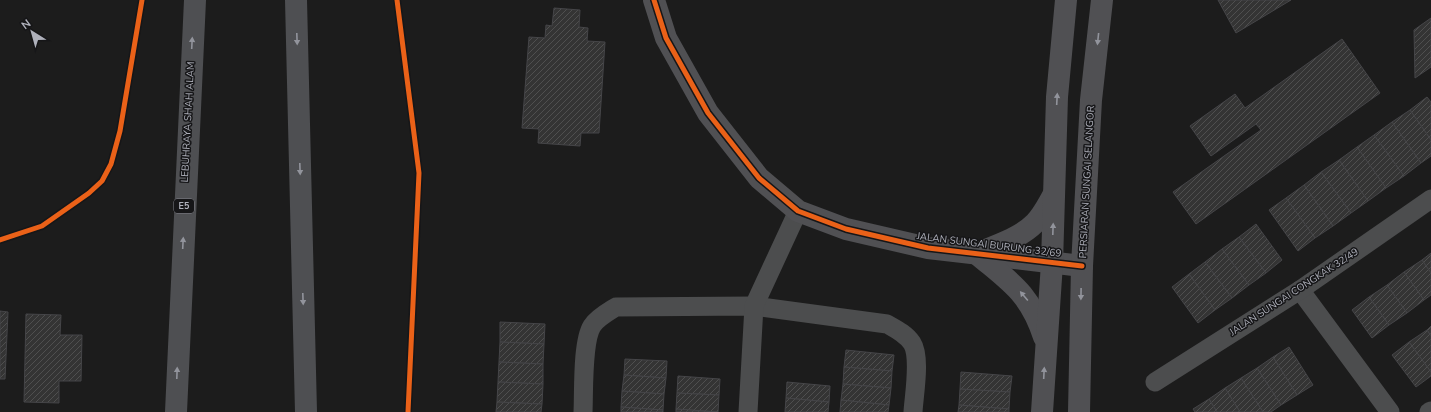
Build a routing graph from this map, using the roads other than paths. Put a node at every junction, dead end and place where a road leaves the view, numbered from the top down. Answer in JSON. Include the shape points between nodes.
{"nodes":[{"id":1,"x":195,"y":0,"type":"edge"},
{"id":2,"x":296,"y":0,"type":"edge"},
{"id":3,"x":654,"y":0,"type":"edge"},
{"id":4,"x":1066,"y":0,"type":"edge"},
{"id":5,"x":1102,"y":0,"type":"edge"},
{"id":6,"x":1054,"y":194,"type":"junction"},
{"id":7,"x":1431,"y":199,"type":"edge"},
{"id":8,"x":798,"y":211,"type":"junction"},
{"id":9,"x":976,"y":254,"type":"junction"},
{"id":10,"x":1052,"y":263,"type":"junction"},
{"id":11,"x":1082,"y":266,"type":"junction"},
{"id":12,"x":1300,"y":290,"type":"junction"},
{"id":13,"x":754,"y":306,"type":"junction"},
{"id":14,"x":1046,"y":344,"type":"junction"},
{"id":15,"x":1155,"y":382,"type":"dead end"},
{"id":16,"x":176,"y":412,"type":"edge"},
{"id":17,"x":306,"y":412,"type":"edge"},
{"id":18,"x":583,"y":412,"type":"edge"},
{"id":19,"x":748,"y":412,"type":"edge"},
{"id":20,"x":913,"y":412,"type":"edge"},
{"id":21,"x":1042,"y":412,"type":"edge"},
{"id":22,"x":1079,"y":412,"type":"edge"},
{"id":23,"x":1390,"y":412,"type":"edge"}],
"edges":[{"from":16,"to":1,"type":"highway","name":"LEBUHRAYA SHAH ALAM","number":"E5","one_way":true},
{"from":2,"to":17,"type":"highway","one_way":true},
{"from":3,"to":8,"type":"main road","name":"JALAN SUNGAI BURUNG 32/69","via":[[666,38],[708,113],[760,178]]},
{"from":6,"to":4,"type":"main road","one_way":true,"via":[[1057,97]]},
{"from":5,"to":11,"type":"main road","name":"PERSIARAN SUNGAI SELANGOR","one_way":true,"via":[[1091,100]]},
{"from":6,"to":9,"type":"main road","via":[[1036,222],[1028,229],[1014,238]]},
{"from":10,"to":6,"type":"main road","one_way":true},
{"from":7,"to":12,"type":"street","name":"JALAN SUNGAI CONGKAK 32/49"},
{"from":8,"to":9,"type":"main road","name":"JALAN SUNGAI BURUNG 32/69","via":[[846,229],[928,248]]},
{"from":8,"to":13,"type":"street"},
{"from":9,"to":10,"type":"main road","name":"JALAN SUNGAI BURUNG 32/69"},
{"from":14,"to":9,"type":"main road","one_way":true,"via":[[1030,304],[1014,284]]},
{"from":10,"to":11,"type":"main road","name":"JALAN SUNGAI BURUNG 32/69"},
{"from":10,"to":14,"type":"main road"},
{"from":11,"to":22,"type":"main road","name":"PERSIARAN SUNGAI SELANGOR","one_way":true},
{"from":12,"to":15,"type":"street","name":"JALAN SUNGAI CONGKAK 32/49"},
{"from":12,"to":23,"type":"street"},
{"from":13,"to":18,"type":"street","via":[[616,307],[592,326],[587,341]]},
{"from":13,"to":19,"type":"street"},
{"from":13,"to":20,"type":"street","via":[[887,324],[899,330],[912,344],[916,360]]},
{"from":21,"to":14,"type":"main road","one_way":true}]}
